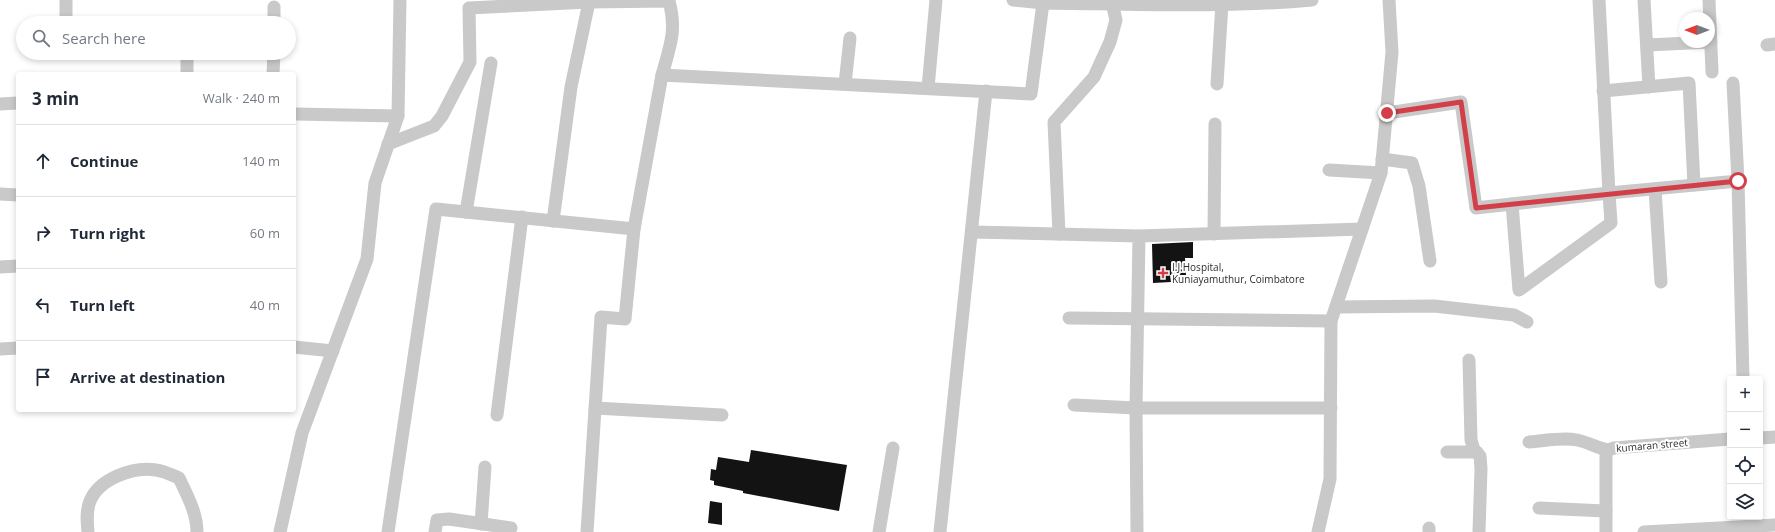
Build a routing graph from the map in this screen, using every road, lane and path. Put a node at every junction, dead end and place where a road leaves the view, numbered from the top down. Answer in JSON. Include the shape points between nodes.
{"nodes":[{"id":1,"x":66,"y":0,"type":"edge"},
{"id":2,"x":400,"y":0,"type":"edge"},
{"id":3,"x":936,"y":0,"type":"edge"},
{"id":4,"x":1013,"y":0,"type":"edge"},
{"id":5,"x":1312,"y":0,"type":"edge"},
{"id":6,"x":1392,"y":0,"type":"edge"},
{"id":7,"x":1599,"y":0,"type":"edge"},
{"id":8,"x":1644,"y":0,"type":"edge"},
{"id":9,"x":1709,"y":0,"type":"edge"},
{"id":10,"x":1285,"y":1,"type":"edge"},
{"id":11,"x":589,"y":2,"type":"junction"},
{"id":12,"x":1043,"y":3,"type":"junction"},
{"id":13,"x":1222,"y":3,"type":"junction"},
{"id":14,"x":469,"y":4,"type":"edge"},
{"id":15,"x":1112,"y":4,"type":"junction"},
{"id":16,"x":274,"y":7,"type":"dead end"},
{"id":17,"x":1710,"y":12,"type":"edge"},
{"id":18,"x":66,"y":16,"type":"edge"},
{"id":19,"x":274,"y":16,"type":"edge"},
{"id":20,"x":850,"y":38,"type":"dead end"},
{"id":21,"x":1679,"y":44,"type":"edge"},
{"id":22,"x":1647,"y":45,"type":"junction"},
{"id":23,"x":1711,"y":48,"type":"edge"},
{"id":24,"x":187,"y":60,"type":"edge"},
{"id":25,"x":274,"y":60,"type":"edge"},
{"id":26,"x":491,"y":63,"type":"dead end"},
{"id":27,"x":187,"y":72,"type":"edge"},
{"id":28,"x":273,"y":72,"type":"edge"},
{"id":29,"x":1712,"y":72,"type":"dead end"},
{"id":30,"x":662,"y":75,"type":"junction"},
{"id":31,"x":1733,"y":83,"type":"dead end"},
{"id":32,"x":845,"y":84,"type":"junction"},
{"id":33,"x":1217,"y":84,"type":"dead end"},
{"id":34,"x":1649,"y":87,"type":"junction"},
{"id":35,"x":928,"y":88,"type":"junction"},
{"id":36,"x":986,"y":91,"type":"junction"},
{"id":37,"x":1603,"y":91,"type":"junction"},
{"id":38,"x":16,"y":103,"type":"edge"},
{"id":39,"x":0,"y":104,"type":"edge"},
{"id":40,"x":1387,"y":113,"type":"junction"},
{"id":41,"x":296,"y":114,"type":"edge"},
{"id":42,"x":398,"y":116,"type":"junction"},
{"id":43,"x":1215,"y":124,"type":"dead end"},
{"id":44,"x":388,"y":144,"type":"junction"},
{"id":45,"x":1382,"y":158,"type":"junction"},
{"id":46,"x":1329,"y":170,"type":"dead end"},
{"id":47,"x":1381,"y":173,"type":"junction"},
{"id":48,"x":1738,"y":181,"type":"junction"},
{"id":49,"x":1694,"y":185,"type":"junction"},
{"id":50,"x":1655,"y":189,"type":"junction"},
{"id":51,"x":1608,"y":193,"type":"junction"},
{"id":52,"x":0,"y":194,"type":"edge"},
{"id":53,"x":16,"y":194,"type":"edge"},
{"id":54,"x":1512,"y":204,"type":"junction"},
{"id":55,"x":466,"y":212,"type":"junction"},
{"id":56,"x":522,"y":217,"type":"junction"},
{"id":57,"x":553,"y":221,"type":"junction"},
{"id":58,"x":634,"y":229,"type":"junction"},
{"id":59,"x":1362,"y":229,"type":"junction"},
{"id":60,"x":972,"y":232,"type":"junction"},
{"id":61,"x":1059,"y":234,"type":"junction"},
{"id":62,"x":1214,"y":234,"type":"junction"},
{"id":63,"x":1139,"y":236,"type":"junction"},
{"id":64,"x":1430,"y":261,"type":"dead end"},
{"id":65,"x":16,"y":266,"type":"edge"},
{"id":66,"x":0,"y":267,"type":"edge"},
{"id":67,"x":1661,"y":282,"type":"dead end"},
{"id":68,"x":1336,"y":307,"type":"junction"},
{"id":69,"x":1069,"y":318,"type":"dead end"},
{"id":70,"x":1138,"y":319,"type":"junction"},
{"id":71,"x":1331,"y":321,"type":"junction"},
{"id":72,"x":1527,"y":322,"type":"dead end"},
{"id":73,"x":296,"y":347,"type":"edge"},
{"id":74,"x":0,"y":348,"type":"edge"},
{"id":75,"x":16,"y":348,"type":"edge"},
{"id":76,"x":333,"y":351,"type":"junction"},
{"id":77,"x":1469,"y":360,"type":"dead end"},
{"id":78,"x":1743,"y":376,"type":"edge"},
{"id":79,"x":1074,"y":405,"type":"dead end"},
{"id":80,"x":595,"y":408,"type":"junction"},
{"id":81,"x":1136,"y":408,"type":"junction"},
{"id":82,"x":1330,"y":408,"type":"junction"},
{"id":83,"x":497,"y":414,"type":"dead end"},
{"id":84,"x":722,"y":414,"type":"dead end"},
{"id":85,"x":1775,"y":437,"type":"edge"},
{"id":86,"x":1763,"y":438,"type":"edge"},
{"id":87,"x":1727,"y":440,"type":"edge"},
{"id":88,"x":1529,"y":442,"type":"dead end"},
{"id":89,"x":893,"y":448,"type":"dead end"},
{"id":90,"x":1608,"y":450,"type":"junction"},
{"id":91,"x":1447,"y":452,"type":"dead end"},
{"id":92,"x":1476,"y":452,"type":"junction"},
{"id":93,"x":485,"y":467,"type":"dead end"},
{"id":94,"x":1539,"y":508,"type":"dead end"},
{"id":95,"x":1606,"y":512,"type":"junction"},
{"id":96,"x":481,"y":524,"type":"junction"},
{"id":97,"x":1775,"y":525,"type":"edge"},
{"id":98,"x":511,"y":528,"type":"dead end"},
{"id":99,"x":88,"y":532,"type":"edge"},
{"id":100,"x":197,"y":532,"type":"edge"},
{"id":101,"x":280,"y":532,"type":"edge"},
{"id":102,"x":388,"y":532,"type":"edge"},
{"id":103,"x":435,"y":532,"type":"edge"},
{"id":104,"x":587,"y":532,"type":"edge"},
{"id":105,"x":879,"y":532,"type":"edge"},
{"id":106,"x":940,"y":532,"type":"edge"},
{"id":107,"x":1137,"y":532,"type":"edge"},
{"id":108,"x":1318,"y":532,"type":"edge"},
{"id":109,"x":1479,"y":532,"type":"edge"},
{"id":110,"x":1606,"y":532,"type":"edge"},
{"id":111,"x":1644,"y":532,"type":"edge"}],
"edges":[{"from":1,"to":18,"type":"street"},
{"from":2,"to":42,"type":"street"},
{"from":3,"to":35,"type":"street"},
{"from":4,"to":12,"type":"street"},
{"from":5,"to":10,"type":"street"},
{"from":6,"to":40,"type":"street","via":[[1392,52]]},
{"from":7,"to":37,"type":"street"},
{"from":8,"to":22,"type":"street"},
{"from":9,"to":17,"type":"street"},
{"from":10,"to":13,"type":"street"},
{"from":11,"to":14,"type":"street"},
{"from":11,"to":30,"type":"street","via":[[669,1],[673,17],[673,37]]},
{"from":11,"to":57,"type":"street","via":[[571,87]]},
{"from":12,"to":15,"type":"street"},
{"from":12,"to":36,"type":"street","via":[[1031,94]]},
{"from":13,"to":15,"type":"street"},
{"from":13,"to":33,"type":"street"},
{"from":14,"to":44,"type":"street","via":[[470,62],[442,116],[434,126]]},
{"from":15,"to":61,"type":"street","via":[[1116,20],[1110,42],[1094,77],[1054,122]]},
{"from":16,"to":19,"type":"street"},
{"from":20,"to":32,"type":"street"},
{"from":21,"to":22,"type":"street"},
{"from":22,"to":34,"type":"street"},
{"from":23,"to":29,"type":"street"},
{"from":24,"to":27,"type":"street"},
{"from":25,"to":28,"type":"street"},
{"from":26,"to":55,"type":"street"},
{"from":30,"to":32,"type":"street"},
{"from":30,"to":58,"type":"street"},
{"from":31,"to":48,"type":"street"},
{"from":32,"to":35,"type":"street"},
{"from":34,"to":37,"type":"street"},
{"from":34,"to":49,"type":"street","via":[[1689,83]]},
{"from":35,"to":36,"type":"street"},
{"from":36,"to":60,"type":"street"},
{"from":37,"to":51,"type":"street"},
{"from":38,"to":39,"type":"street"},
{"from":40,"to":45,"type":"street"},
{"from":40,"to":54,"type":"street","via":[[1461,102],[1476,208]]},
{"from":41,"to":42,"type":"street"},
{"from":42,"to":44,"type":"street"},
{"from":43,"to":62,"type":"street"},
{"from":44,"to":76,"type":"street","via":[[375,183],[367,260]]},
{"from":45,"to":47,"type":"street"},
{"from":45,"to":64,"type":"street","via":[[1412,163],[1419,186]]},
{"from":46,"to":47,"type":"street"},
{"from":47,"to":59,"type":"street"},
{"from":48,"to":49,"type":"street"},
{"from":48,"to":78,"type":"street"},
{"from":49,"to":50,"type":"street"},
{"from":50,"to":51,"type":"street"},
{"from":50,"to":67,"type":"street"},
{"from":51,"to":54,"type":"street"},
{"from":51,"to":54,"type":"street","via":[[1611,223],[1519,290]]},
{"from":52,"to":53,"type":"street"},
{"from":55,"to":56,"type":"street"},
{"from":55,"to":102,"type":"street","via":[[436,209]]},
{"from":56,"to":57,"type":"street"},
{"from":56,"to":83,"type":"street"},
{"from":57,"to":58,"type":"street"},
{"from":58,"to":80,"type":"street","via":[[625,319],[601,317]]},
{"from":59,"to":62,"type":"street"},
{"from":59,"to":68,"type":"street"},
{"from":60,"to":61,"type":"street"},
{"from":60,"to":106,"type":"street"},
{"from":61,"to":63,"type":"street"},
{"from":62,"to":63,"type":"street"},
{"from":63,"to":70,"type":"street"},
{"from":65,"to":66,"type":"street"},
{"from":68,"to":71,"type":"street"},
{"from":68,"to":72,"type":"street","via":[[1434,306],[1514,315]]},
{"from":69,"to":70,"type":"street"},
{"from":70,"to":71,"type":"street"},
{"from":70,"to":81,"type":"street"},
{"from":71,"to":82,"type":"street"},
{"from":73,"to":76,"type":"street"},
{"from":74,"to":75,"type":"street"},
{"from":76,"to":101,"type":"street","via":[[302,433]]},
{"from":77,"to":92,"type":"street","via":[[1471,440]]},
{"from":79,"to":81,"type":"street"},
{"from":80,"to":84,"type":"street"},
{"from":80,"to":104,"type":"street"},
{"from":81,"to":82,"type":"street"},
{"from":81,"to":107,"type":"street"},
{"from":82,"to":108,"type":"street","via":[[1330,479]]},
{"from":85,"to":86,"type":"street"},
{"from":87,"to":90,"type":"street","name":"kumaran street"},
{"from":88,"to":90,"type":"street","via":[[1571,439]]},
{"from":89,"to":105,"type":"street"},
{"from":90,"to":95,"type":"street","name":"kumaran street"},
{"from":91,"to":92,"type":"street"},
{"from":92,"to":109,"type":"street","via":[[1480,456],[1481,469]]},
{"from":93,"to":96,"type":"street"},
{"from":94,"to":95,"type":"street"},
{"from":95,"to":110,"type":"street","name":"kumaran street"},
{"from":96,"to":98,"type":"street"},
{"from":96,"to":103,"type":"street","via":[[449,519],[437,520]]},
{"from":97,"to":111,"type":"street"},
{"from":99,"to":100,"type":"street","via":[[87,512],[96,490],[109,480],[135,470],[156,470],[180,478],[191,501]]}]}
